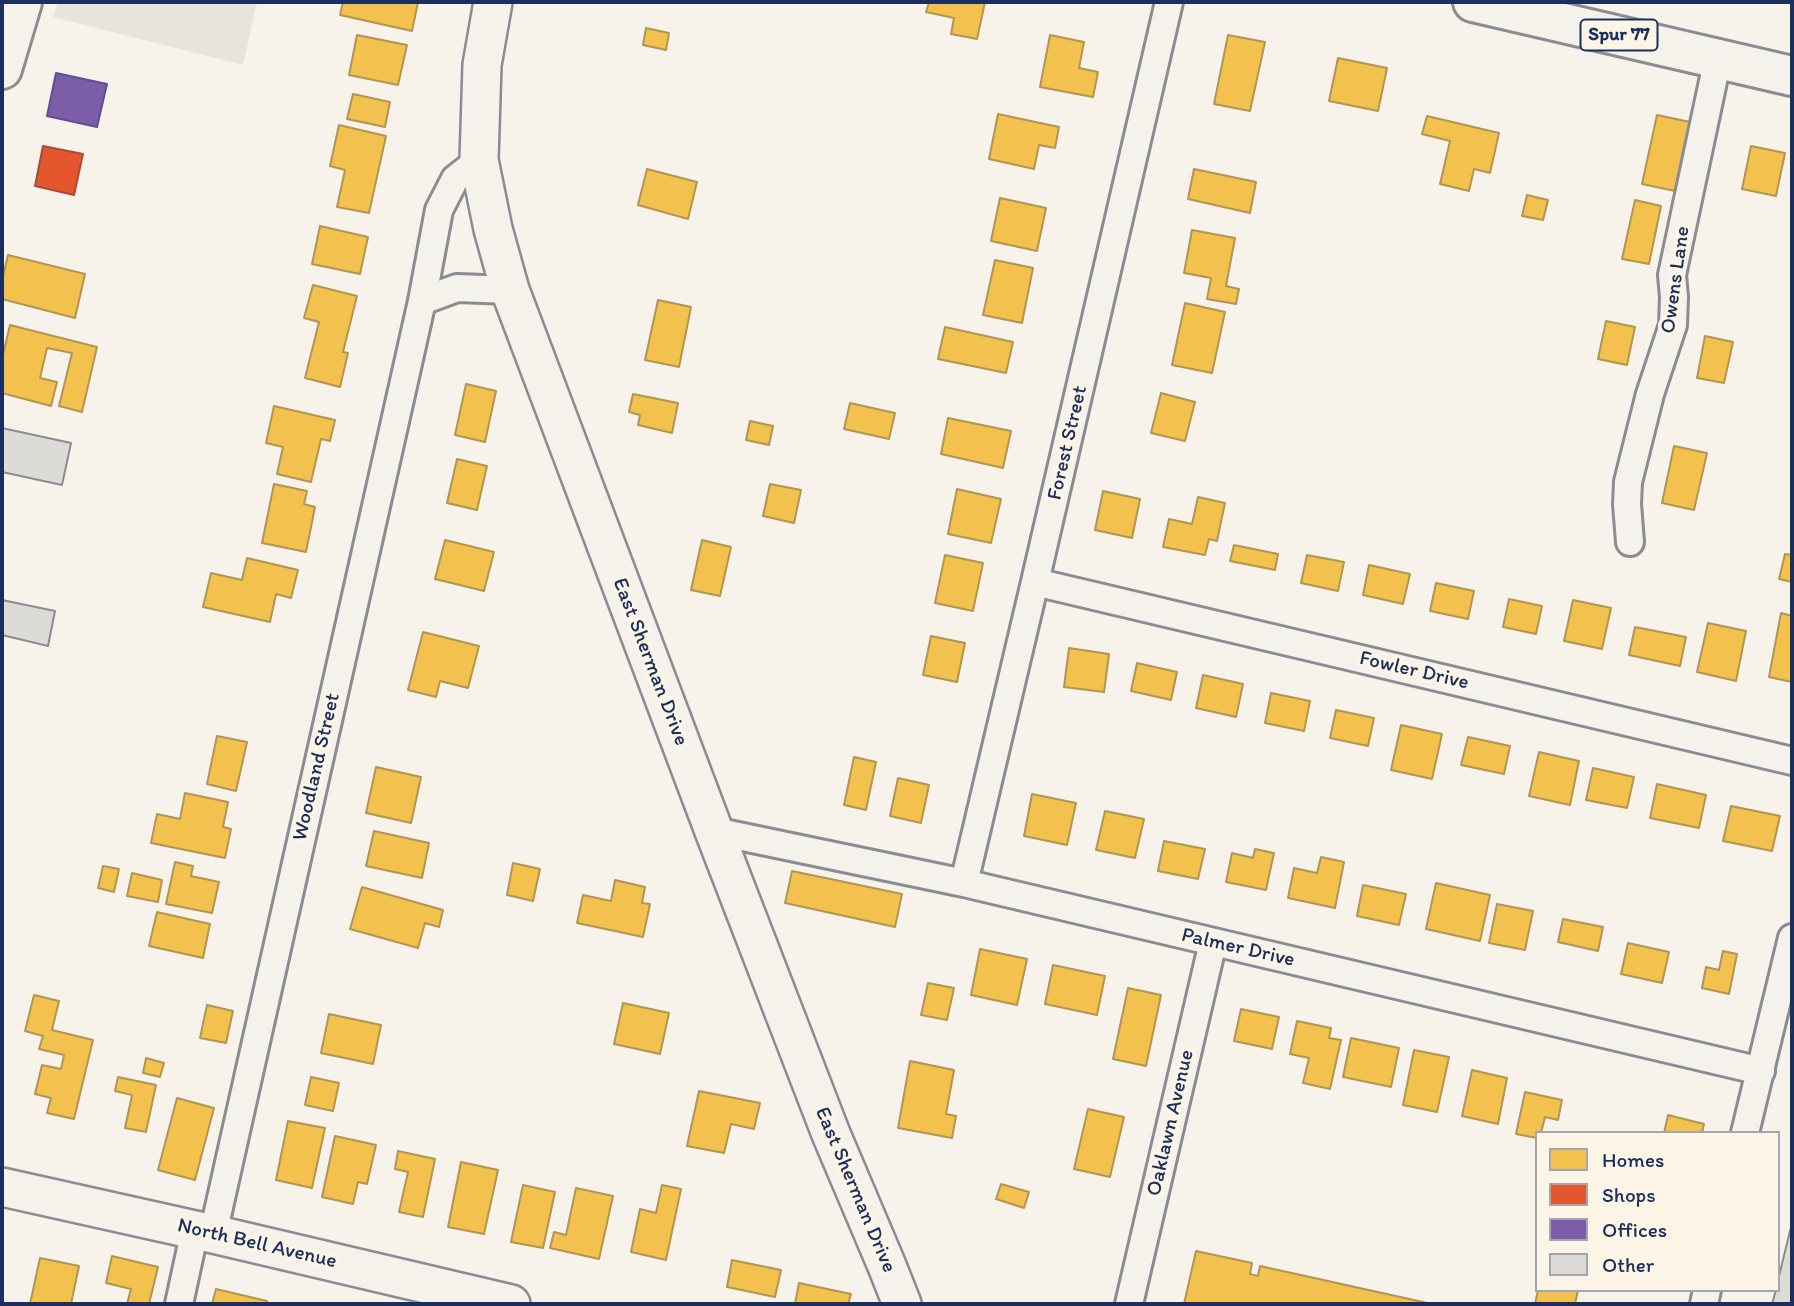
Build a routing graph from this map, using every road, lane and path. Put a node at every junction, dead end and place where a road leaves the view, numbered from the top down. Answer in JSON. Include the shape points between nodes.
{"nodes":[{"id":1,"x":22,"y":2,"type":"edge"},
{"id":2,"x":493,"y":2,"type":"edge"},
{"id":3,"x":1169,"y":2,"type":"edge"},
{"id":4,"x":1473,"y":2,"type":"edge"},
{"id":5,"x":1718,"y":58,"type":"junction"},
{"id":6,"x":2,"y":69,"type":"edge"},
{"id":7,"x":1792,"y":76,"type":"edge"},
{"id":8,"x":479,"y":160,"type":"junction"},
{"id":9,"x":510,"y":290,"type":"junction"},
{"id":10,"x":422,"y":301,"type":"junction"},
{"id":11,"x":1630,"y":542,"type":"dead end"},
{"id":12,"x":1035,"y":582,"type":"junction"},
{"id":13,"x":1792,"y":761,"type":"edge"},
{"id":14,"x":714,"y":831,"type":"junction"},
{"id":15,"x":964,"y":883,"type":"junction"},
{"id":16,"x":1792,"y":938,"type":"edge"},
{"id":17,"x":1213,"y":942,"type":"junction"},
{"id":18,"x":1761,"y":1071,"type":"junction"},
{"id":19,"x":1746,"y":1131,"type":"edge"},
{"id":20,"x":2,"y":1186,"type":"edge"},
{"id":21,"x":204,"y":1232,"type":"junction"},
{"id":22,"x":179,"y":1304,"type":"edge"},
{"id":23,"x":511,"y":1304,"type":"edge"},
{"id":24,"x":902,"y":1304,"type":"edge"},
{"id":25,"x":1129,"y":1304,"type":"edge"}],
"edges":[{"from":1,"to":6,"type":"main road"},
{"from":2,"to":8,"type":"main road","name":"East Sherman Drive","via":[[482,65]]},
{"from":3,"to":12,"type":"street","name":"Forest Street"},
{"from":4,"to":5,"type":"main road","number":"Spur 77"},
{"from":5,"to":7,"type":"main road","number":"Spur 77"},
{"from":5,"to":11,"type":"street","name":"Owens Lane","via":[[1672,275],[1673,325],[1628,482]]},
{"from":8,"to":9,"type":"main road","name":"East Sherman Drive"},
{"from":8,"to":10,"type":"street","name":"Woodland Street","via":[[455,179],[439,210]]},
{"from":9,"to":10,"type":"street","via":[[457,288]]},
{"from":9,"to":14,"type":"main road","name":"East Sherman Drive"},
{"from":10,"to":21,"type":"street","name":"Woodland Street"},
{"from":12,"to":13,"type":"street","name":"Fowler Drive"},
{"from":12,"to":15,"type":"street","name":"Forest Street"},
{"from":14,"to":15,"type":"street","name":"Palmer Drive"},
{"from":14,"to":24,"type":"main road","name":"East Sherman Drive"},
{"from":15,"to":17,"type":"street","name":"Palmer Drive"},
{"from":16,"to":18,"type":"street"},
{"from":17,"to":18,"type":"street","name":"Palmer Drive"},
{"from":17,"to":25,"type":"street","name":"Oaklawn Avenue"},
{"from":18,"to":19,"type":"street"},
{"from":20,"to":21,"type":"main road","name":"North Bell Avenue"},
{"from":21,"to":22,"type":"street","name":"Woodland Street"},
{"from":21,"to":23,"type":"main road","name":"North Bell Avenue"}]}
